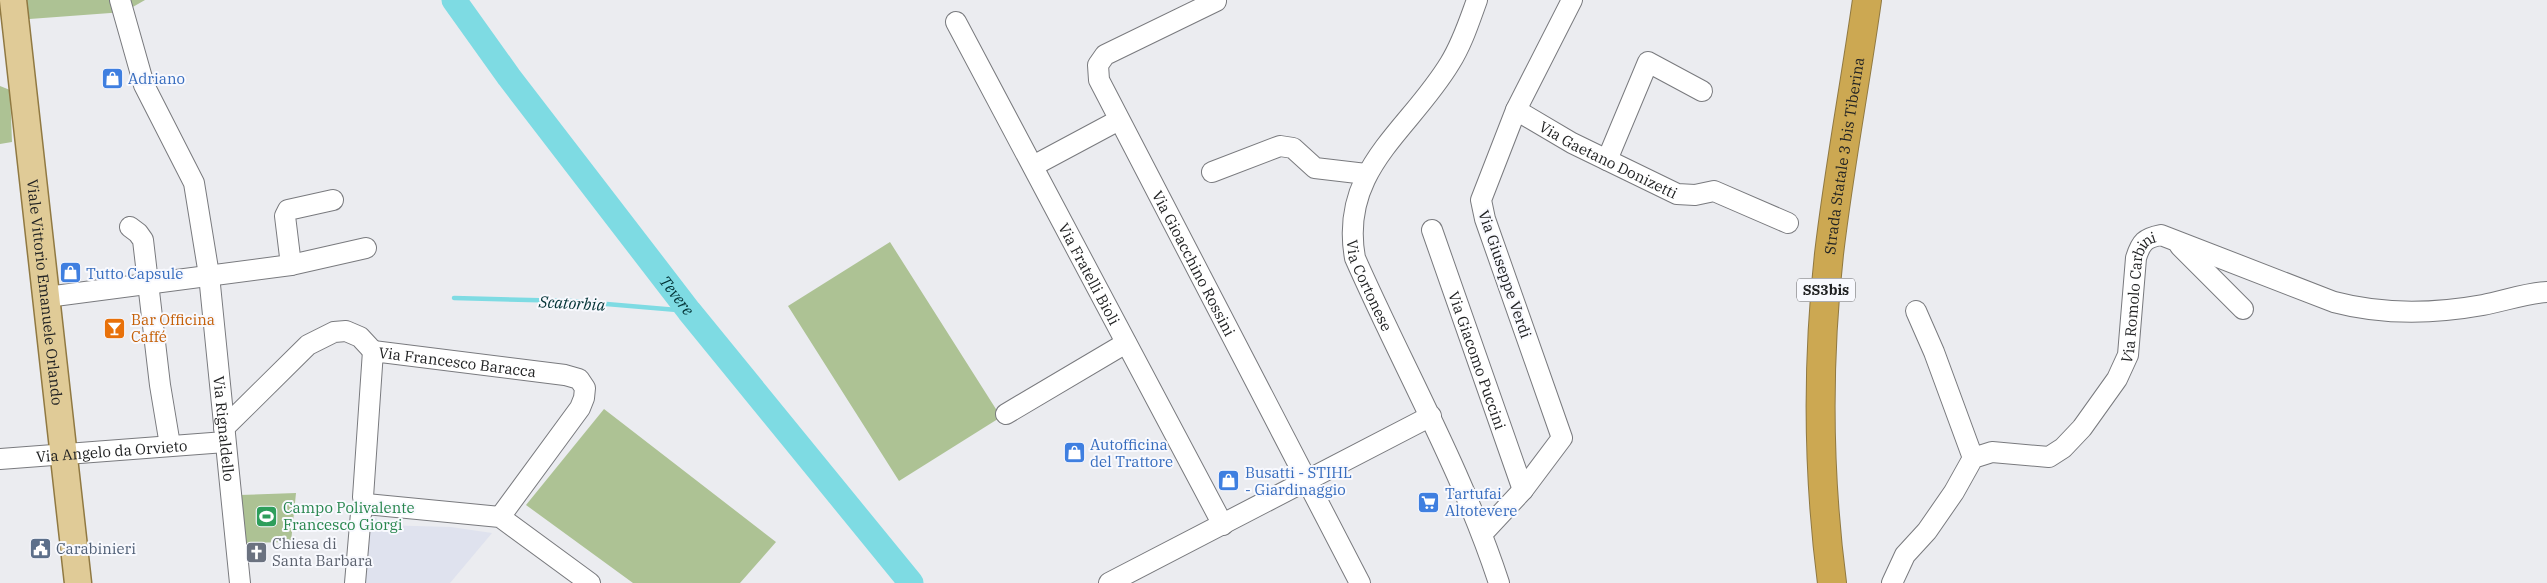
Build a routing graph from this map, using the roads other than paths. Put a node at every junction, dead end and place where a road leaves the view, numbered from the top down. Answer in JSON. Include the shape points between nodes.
{"nodes":[{"id":1,"x":13,"y":0,"type":"edge"},
{"id":2,"x":120,"y":0,"type":"edge"},
{"id":3,"x":1212,"y":0,"type":"edge"},
{"id":4,"x":1477,"y":0,"type":"edge"},
{"id":5,"x":1572,"y":0,"type":"edge"},
{"id":6,"x":1867,"y":0,"type":"edge"},
{"id":7,"x":1885,"y":0,"type":"edge"},
{"id":8,"x":956,"y":22,"type":"dead end"},
{"id":9,"x":1702,"y":91,"type":"dead end"},
{"id":10,"x":1516,"y":110,"type":"junction"},
{"id":11,"x":1119,"y":120,"type":"junction"},
{"id":12,"x":1607,"y":160,"type":"junction"},
{"id":13,"x":1033,"y":166,"type":"junction"},
{"id":14,"x":1212,"y":172,"type":"dead end"},
{"id":15,"x":1366,"y":174,"type":"junction"},
{"id":16,"x":332,"y":200,"type":"dead end"},
{"id":17,"x":1788,"y":223,"type":"dead end"},
{"id":18,"x":130,"y":227,"type":"dead end"},
{"id":19,"x":1432,"y":230,"type":"dead end"},
{"id":20,"x":2175,"y":241,"type":"junction"},
{"id":21,"x":366,"y":248,"type":"dead end"},
{"id":22,"x":291,"y":265,"type":"junction"},
{"id":23,"x":209,"y":275,"type":"junction"},
{"id":24,"x":147,"y":284,"type":"junction"},
{"id":25,"x":2547,"y":292,"type":"edge"},
{"id":26,"x":47,"y":297,"type":"junction"},
{"id":27,"x":2243,"y":309,"type":"dead end"},
{"id":28,"x":1916,"y":311,"type":"dead end"},
{"id":29,"x":1126,"y":343,"type":"junction"},
{"id":30,"x":373,"y":351,"type":"junction"},
{"id":31,"x":1006,"y":414,"type":"dead end"},
{"id":32,"x":1431,"y":416,"type":"junction"},
{"id":33,"x":225,"y":435,"type":"junction"},
{"id":34,"x":170,"y":446,"type":"junction"},
{"id":35,"x":64,"y":452,"type":"junction"},
{"id":36,"x":1973,"y":458,"type":"junction"},
{"id":37,"x":0,"y":459,"type":"edge"},
{"id":38,"x":1309,"y":480,"type":"junction"},
{"id":39,"x":1523,"y":490,"type":"junction"},
{"id":40,"x":366,"y":504,"type":"junction"},
{"id":41,"x":500,"y":517,"type":"junction"},
{"id":42,"x":1223,"y":525,"type":"junction"},
{"id":43,"x":1483,"y":533,"type":"junction"},
{"id":44,"x":78,"y":583,"type":"edge"},
{"id":45,"x":240,"y":583,"type":"edge"},
{"id":46,"x":355,"y":583,"type":"edge"},
{"id":47,"x":590,"y":583,"type":"edge"},
{"id":48,"x":1109,"y":583,"type":"edge"},
{"id":49,"x":1360,"y":583,"type":"edge"},
{"id":50,"x":1499,"y":583,"type":"edge"},
{"id":51,"x":1832,"y":583,"type":"edge"},
{"id":52,"x":1850,"y":583,"type":"edge"},
{"id":53,"x":1892,"y":583,"type":"edge"}],
"edges":[{"from":1,"to":26,"type":"main road","name":"Viale Vittorio Emanuele Orlando"},
{"from":2,"to":23,"type":"street","name":"Via Rignaldello","via":[[144,85],[194,183]]},
{"from":3,"to":11,"type":"street","name":"Via Gioacchino Rossini","via":[[1216,1],[1105,55],[1098,65],[1099,80]]},
{"from":4,"to":15,"type":"street","name":"Via Cortonese","via":[[1450,64]]},
{"from":5,"to":10,"type":"street","name":"Via Giuseppe Verdi"},
{"from":6,"to":51,"type":"highway","name":"Strada Statale 3 bis Tiberina","number":"SS3bis","via":[[1829,254],[1822,335],[1822,419]]},
{"from":7,"to":52,"type":"highway","name":"Strada Statale 3 bis Tiberina","number":"SS3bis","via":[[1848,255],[1841,338],[1838,420]]},
{"from":8,"to":13,"type":"street","name":"Via Fratelli Bioli"},
{"from":9,"to":12,"type":"street","via":[[1648,62]]},
{"from":10,"to":12,"type":"street","name":"Via Gaetano Donizetti"},
{"from":10,"to":39,"type":"street","name":"Via Giuseppe Verdi","via":[[1481,200],[1484,219],[1562,438]]},
{"from":11,"to":13,"type":"street"},
{"from":11,"to":38,"type":"street","name":"Via Gioacchino Rossini"},
{"from":12,"to":17,"type":"street","name":"Via Gaetano Donizetti","via":[[1677,194],[1714,191]]},
{"from":13,"to":29,"type":"street","name":"Via Fratelli Bioli"},
{"from":14,"to":15,"type":"street","via":[[1280,146],[1293,148],[1315,168]]},
{"from":15,"to":32,"type":"street","name":"Via Cortonese","via":[[1352,217],[1355,258]]},
{"from":16,"to":22,"type":"street","via":[[288,210]]},
{"from":18,"to":24,"type":"street","via":[[143,240]]},
{"from":19,"to":39,"type":"street","name":"Via Giacomo Puccini"},
{"from":20,"to":25,"type":"street","name":"Via Romolo Carbini","via":[[2334,302],[2361,309],[2448,311]]},
{"from":20,"to":27,"type":"street"},
{"from":20,"to":36,"type":"street","name":"Via Romolo Carbini","via":[[2161,236],[2147,237],[2141,244],[2136,258],[2128,355],[2117,379],[2082,428],[2049,457],[1992,452]]},
{"from":21,"to":22,"type":"street"},
{"from":22,"to":23,"type":"street"},
{"from":23,"to":24,"type":"street"},
{"from":23,"to":33,"type":"street","name":"Via Rignaldello"},
{"from":24,"to":26,"type":"street"},
{"from":24,"to":34,"type":"street"},
{"from":26,"to":35,"type":"main road","name":"Viale Vittorio Emanuele Orlando"},
{"from":28,"to":36,"type":"street"},
{"from":29,"to":31,"type":"street"},
{"from":29,"to":42,"type":"street","name":"Via Fratelli Bioli"},
{"from":30,"to":33,"type":"street","via":[[360,337],[346,331],[334,332],[308,345]]},
{"from":30,"to":40,"type":"street","name":"Via Francesco Baracca","via":[[362,497]]},
{"from":30,"to":41,"type":"street","name":"Via Francesco Baracca","via":[[565,375],[579,380],[585,388],[580,408]]},
{"from":32,"to":38,"type":"street"},
{"from":32,"to":43,"type":"street","name":"Via Cortonese"},
{"from":33,"to":34,"type":"street","name":"Via Angelo da Orvieto"},
{"from":33,"to":45,"type":"street","name":"Via Rignaldello"},
{"from":34,"to":35,"type":"street","name":"Via Angelo da Orvieto"},
{"from":35,"to":37,"type":"street","name":"Via Angelo da Orvieto"},
{"from":35,"to":44,"type":"main road","name":"Viale Vittorio Emanuele Orlando"},
{"from":36,"to":53,"type":"street","via":[[1928,531],[1905,555]]},
{"from":38,"to":42,"type":"street"},
{"from":38,"to":49,"type":"street","name":"Via Gioacchino Rossini"},
{"from":39,"to":43,"type":"street","name":"Via Giuseppe Verdi"},
{"from":40,"to":41,"type":"street"},
{"from":40,"to":46,"type":"street","name":"Via Francesco Baracca","via":[[361,513]]},
{"from":41,"to":47,"type":"street"},
{"from":42,"to":48,"type":"street"},
{"from":43,"to":50,"type":"street","name":"Via Cortonese"}]}
